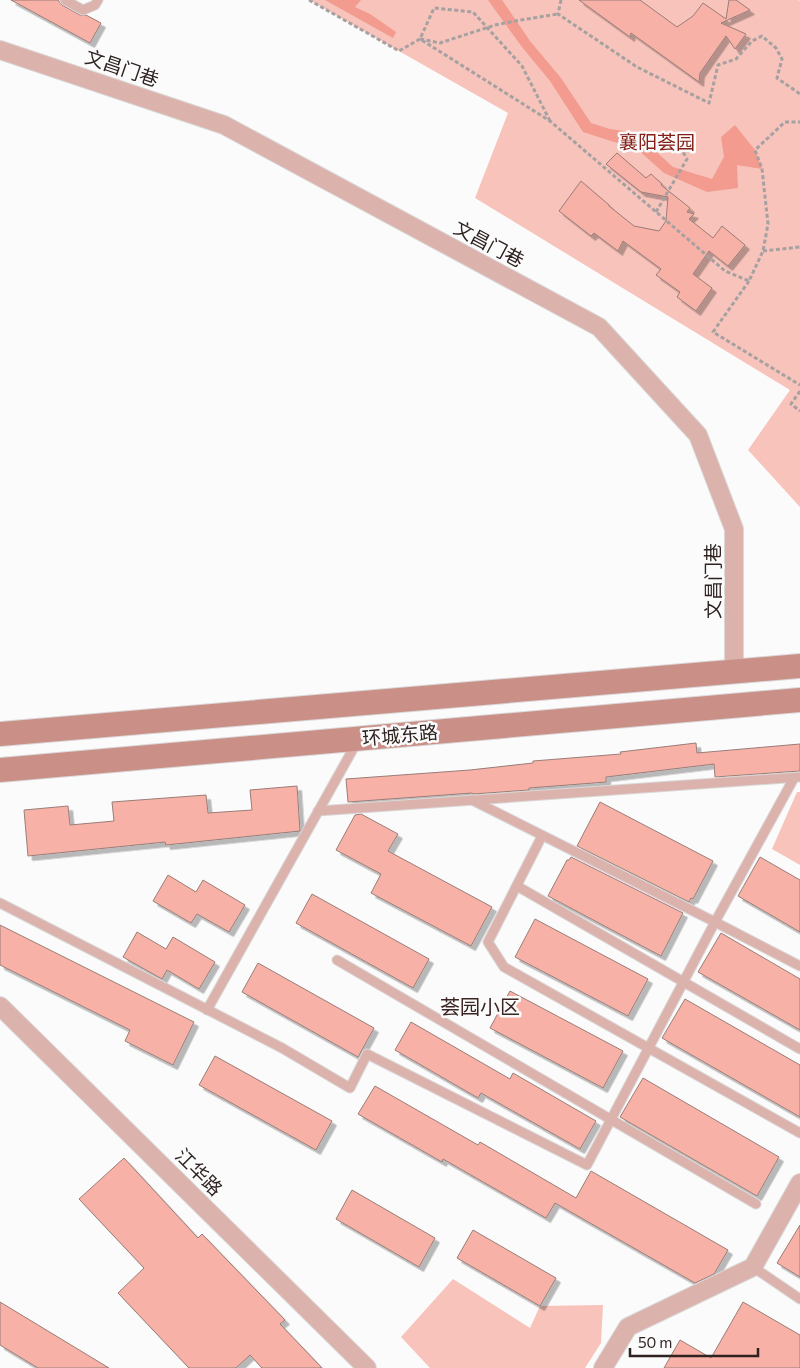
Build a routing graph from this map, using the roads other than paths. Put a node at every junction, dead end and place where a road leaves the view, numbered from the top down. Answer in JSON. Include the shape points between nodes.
{"nodes":[{"id":1,"x":66,"y":0,"type":"edge"},
{"id":2,"x":98,"y":0,"type":"edge"},
{"id":3,"x":0,"y":50,"type":"edge"},
{"id":4,"x":800,"y":666,"type":"edge"},
{"id":5,"x":734,"y":672,"type":"junction"},
{"id":6,"x":800,"y":700,"type":"edge"},
{"id":7,"x":0,"y":734,"type":"edge"},
{"id":8,"x":359,"y":739,"type":"junction"},
{"id":9,"x":0,"y":770,"type":"edge"},
{"id":10,"x":797,"y":778,"type":"edge"},
{"id":11,"x":472,"y":800,"type":"junction"},
{"id":12,"x":318,"y":811,"type":"junction"},
{"id":13,"x":542,"y":836,"type":"junction"},
{"id":14,"x":517,"y":886,"type":"junction"},
{"id":15,"x":0,"y":903,"type":"edge"},
{"id":16,"x":715,"y":922,"type":"junction"},
{"id":17,"x":337,"y":960,"type":"dead end"},
{"id":18,"x":800,"y":966,"type":"edge"},
{"id":19,"x":683,"y":982,"type":"junction"},
{"id":20,"x":0,"y":1006,"type":"edge"},
{"id":21,"x":207,"y":1010,"type":"junction"},
{"id":22,"x":649,"y":1048,"type":"junction"},
{"id":23,"x":800,"y":1049,"type":"edge"},
{"id":24,"x":611,"y":1119,"type":"junction"},
{"id":25,"x":800,"y":1133,"type":"edge"},
{"id":26,"x":800,"y":1183,"type":"edge"},
{"id":27,"x":756,"y":1204,"type":"dead end"},
{"id":28,"x":753,"y":1267,"type":"junction"},
{"id":29,"x":800,"y":1299,"type":"edge"},
{"id":30,"x":367,"y":1368,"type":"edge"},
{"id":31,"x":603,"y":1368,"type":"edge"}],
"edges":[{"from":1,"to":2,"type":"lane","via":[[83,10]]},
{"from":3,"to":5,"type":"street","name":"文昌门巷","via":[[224,125],[599,327],[698,436],[734,529]]},
{"from":4,"to":5,"type":"main road","name":"环城东路"},
{"from":5,"to":7,"type":"main road","name":"环城东路"},
{"from":6,"to":8,"type":"main road","name":"环城东路"},
{"from":8,"to":9,"type":"main road","name":"环城东路"},
{"from":8,"to":12,"type":"lane"},
{"from":10,"to":11,"type":"lane"},
{"from":10,"to":16,"type":"lane"},
{"from":11,"to":12,"type":"lane"},
{"from":11,"to":13,"type":"lane"},
{"from":12,"to":21,"type":"lane"},
{"from":13,"to":14,"type":"lane"},
{"from":13,"to":16,"type":"lane"},
{"from":14,"to":19,"type":"lane"},
{"from":14,"to":22,"type":"lane","via":[[488,942],[504,967]]},
{"from":15,"to":21,"type":"lane"},
{"from":16,"to":18,"type":"lane"},
{"from":16,"to":19,"type":"lane"},
{"from":17,"to":24,"type":"lane"},
{"from":19,"to":22,"type":"lane"},
{"from":19,"to":23,"type":"lane"},
{"from":20,"to":30,"type":"street","name":"江华路"},
{"from":21,"to":24,"type":"lane","via":[[282,1048],[350,1088],[367,1054],[587,1165]]},
{"from":22,"to":24,"type":"lane"},
{"from":22,"to":25,"type":"lane"},
{"from":24,"to":27,"type":"lane"},
{"from":26,"to":28,"type":"street"},
{"from":28,"to":29,"type":"lane"},
{"from":28,"to":31,"type":"street","via":[[628,1327]]}]}
